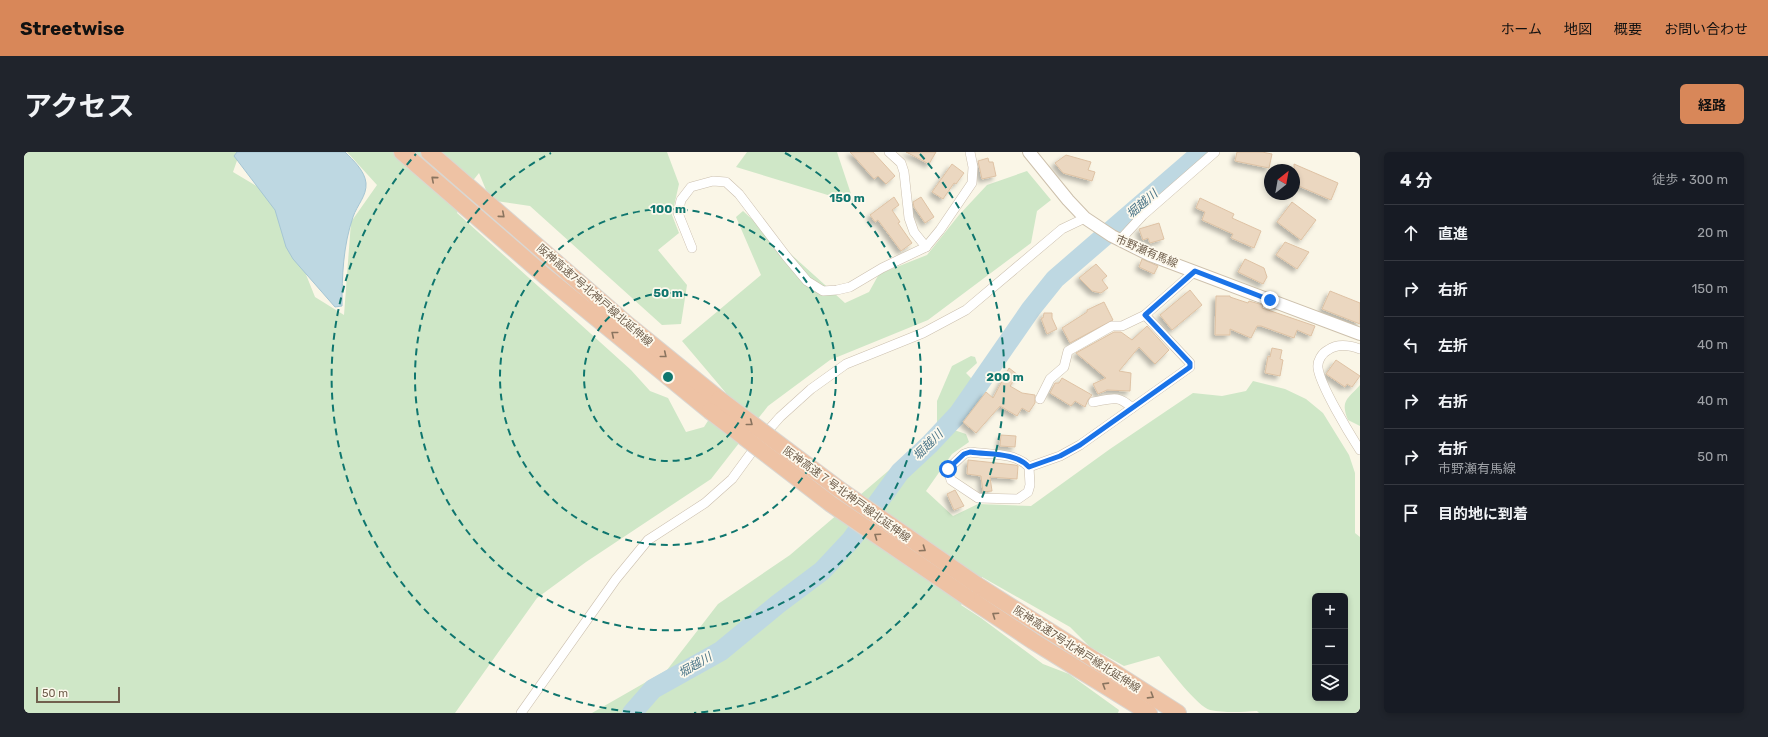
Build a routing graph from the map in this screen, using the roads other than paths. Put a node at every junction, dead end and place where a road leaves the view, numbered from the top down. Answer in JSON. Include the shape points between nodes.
{"nodes":[{"id":1,"x":402,"y":152,"type":"edge"},
{"id":2,"x":429,"y":152,"type":"edge"},
{"id":3,"x":889,"y":152,"type":"edge"},
{"id":4,"x":970,"y":152,"type":"edge"},
{"id":5,"x":1029,"y":152,"type":"edge"},
{"id":6,"x":1216,"y":152,"type":"edge"},
{"id":7,"x":1085,"y":218,"type":"junction"},
{"id":8,"x":1112,"y":236,"type":"junction"},
{"id":9,"x":926,"y":247,"type":"junction"},
{"id":10,"x":692,"y":248,"type":"dead end"},
{"id":11,"x":1195,"y":271,"type":"junction"},
{"id":12,"x":1145,"y":315,"type":"junction"},
{"id":13,"x":1360,"y":334,"type":"edge"},
{"id":14,"x":1360,"y":349,"type":"edge"},
{"id":15,"x":1040,"y":399,"type":"dead end"},
{"id":16,"x":1093,"y":402,"type":"dead end"},
{"id":17,"x":715,"y":405,"type":"junction"},
{"id":18,"x":1132,"y":408,"type":"junction"},
{"id":19,"x":1360,"y":450,"type":"edge"},
{"id":20,"x":1029,"y":467,"type":"junction"},
{"id":21,"x":972,"y":591,"type":"junction"},
{"id":22,"x":522,"y":713,"type":"edge"},
{"id":23,"x":1149,"y":713,"type":"edge"},
{"id":24,"x":1178,"y":713,"type":"edge"}],
"edges":[{"from":17,"to":1,"type":"highway","name":"阪神高速7号北神戸線北延伸線","one_way":true,"via":[[613,333]]},
{"from":2,"to":17,"type":"highway","name":"阪神高速7号北神戸線北延伸線","one_way":true,"via":[[628,325]]},
{"from":3,"to":9,"type":"street","via":[[901,163],[909,218],[914,232]]},
{"from":4,"to":9,"type":"street","via":[[973,167],[972,183]]},
{"from":5,"to":7,"type":"main road","name":"市野瀬有馬線"},
{"from":6,"to":8,"type":"street","via":[[1143,215]]},
{"from":7,"to":8,"type":"main road","name":"市野瀬有馬線"},
{"from":7,"to":22,"type":"street","via":[[1062,229],[966,310],[923,333],[846,364],[811,389],[765,434],[732,479],[705,503],[648,540],[612,585]]},
{"from":8,"to":11,"type":"main road","name":"市野瀬有馬線"},
{"from":9,"to":10,"type":"street","via":[[850,287],[823,291],[807,281],[739,194],[726,182],[713,181],[691,187],[681,200],[678,213]]},
{"from":11,"to":12,"type":"street"},
{"from":11,"to":13,"type":"main road","name":"市野瀬有馬線"},
{"from":12,"to":15,"type":"street","via":[[1122,326],[1112,326],[1068,351],[1064,367],[1050,379]]},
{"from":12,"to":18,"type":"street","via":[[1190,363],[1190,367]]},
{"from":14,"to":19,"type":"street","via":[[1341,345],[1332,347],[1320,358],[1317,366],[1320,378]]},
{"from":16,"to":18,"type":"street","via":[[1119,398]]},
{"from":17,"to":21,"type":"highway","name":"阪神高速７号北神戸線北延伸線","bridge":true,"via":[[840,490]]},
{"from":18,"to":20,"type":"street","via":[[1080,445],[1060,456]]},
{"from":20,"to":20,"type":"street","via":[[1015,457],[970,452],[964,454],[948,469],[951,480],[978,498],[1018,499],[1028,492]]},
{"from":23,"to":21,"type":"highway","name":"阪神高速7号北神戸線北延伸線","one_way":true,"via":[[1032,641]]},
{"from":21,"to":24,"type":"highway","name":"阪神高速7号北神戸線北延伸線","one_way":true}]}
